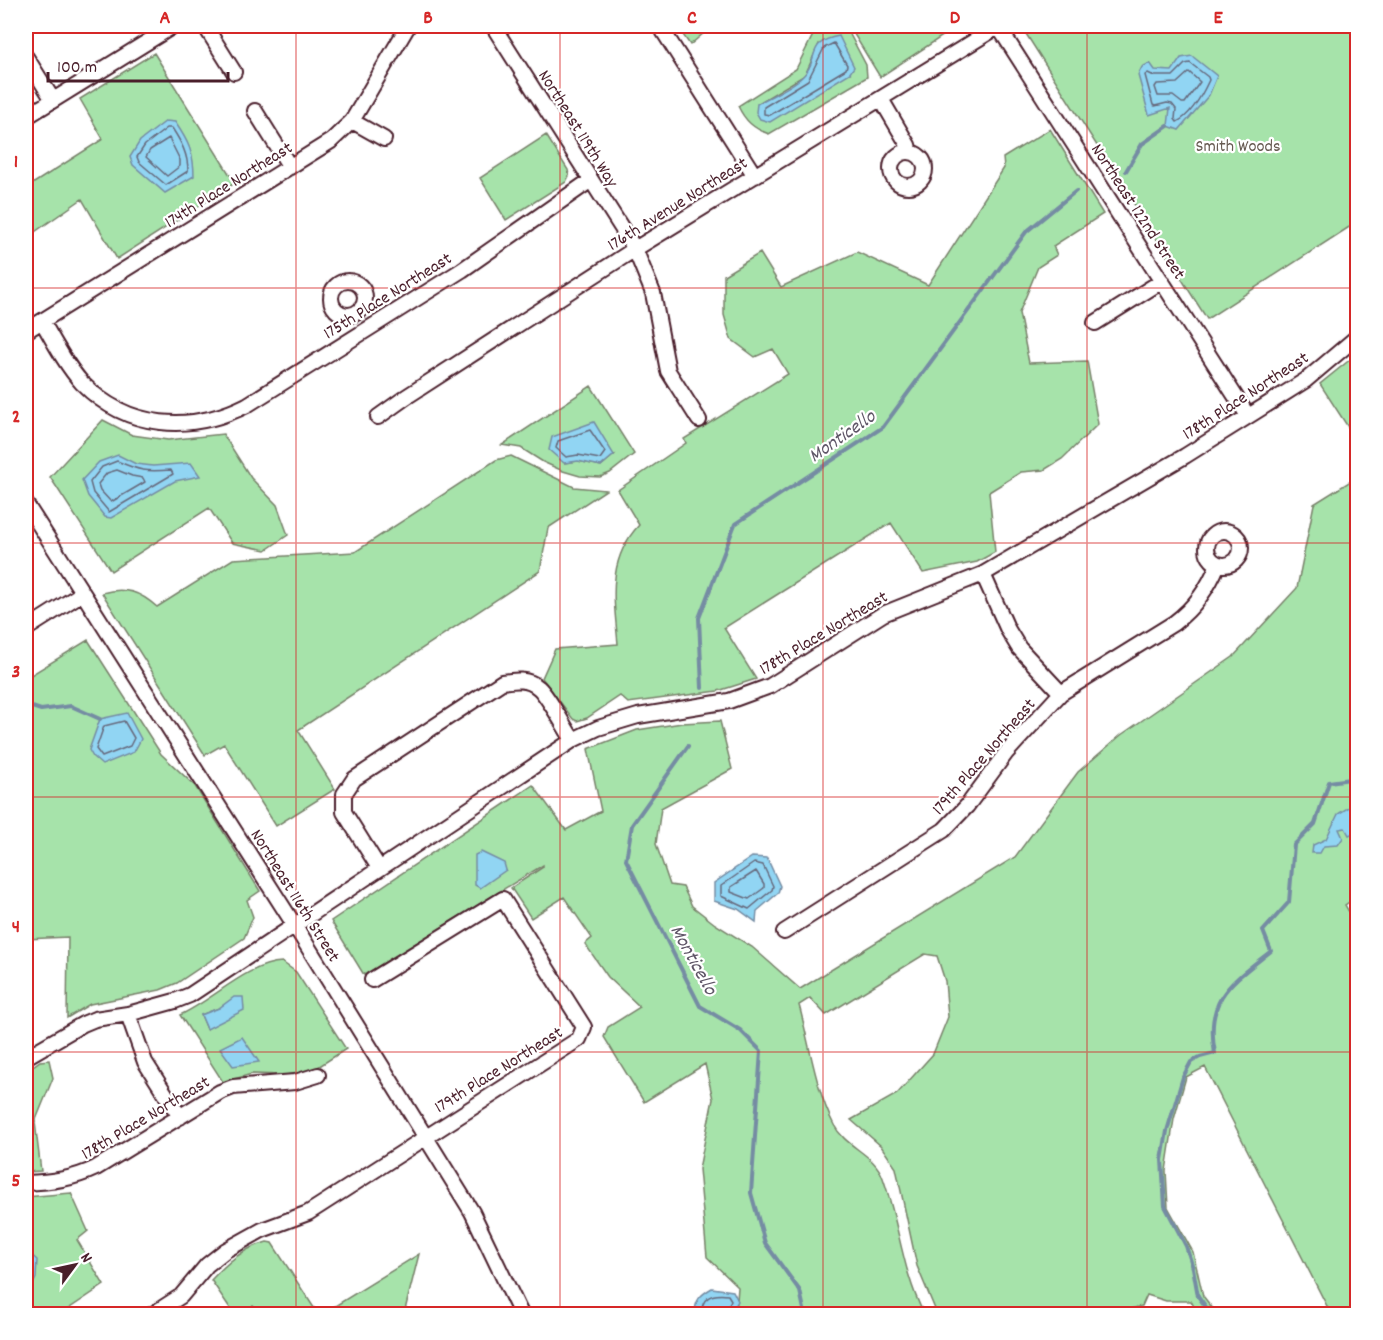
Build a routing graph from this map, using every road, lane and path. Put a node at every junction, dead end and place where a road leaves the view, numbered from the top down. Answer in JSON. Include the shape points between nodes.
{"nodes":[{"id":1,"x":173,"y":26,"type":"edge"},
{"id":2,"x":205,"y":26,"type":"edge"},
{"id":3,"x":408,"y":26,"type":"edge"},
{"id":4,"x":493,"y":26,"type":"edge"},
{"id":5,"x":660,"y":26,"type":"edge"},
{"id":6,"x":998,"y":26,"type":"edge"},
{"id":7,"x":26,"y":57,"type":"edge"},
{"id":8,"x":234,"y":72,"type":"dead end"},
{"id":9,"x":881,"y":99,"type":"junction"},
{"id":10,"x":53,"y":100,"type":"junction"},
{"id":11,"x":255,"y":111,"type":"dead end"},
{"id":12,"x":26,"y":117,"type":"edge"},
{"id":13,"x":352,"y":121,"type":"junction"},
{"id":14,"x":384,"y":139,"type":"dead end"},
{"id":15,"x":910,"y":152,"type":"dead end"},
{"id":16,"x":290,"y":166,"type":"junction"},
{"id":17,"x":755,"y":176,"type":"junction"},
{"id":18,"x":591,"y":180,"type":"junction"},
{"id":19,"x":635,"y":249,"type":"junction"},
{"id":20,"x":1162,"y":280,"type":"junction"},
{"id":21,"x":356,"y":314,"type":"dead end"},
{"id":22,"x":42,"y":321,"type":"junction"},
{"id":23,"x":1095,"y":323,"type":"dead end"},
{"id":24,"x":26,"y":331,"type":"edge"},
{"id":25,"x":365,"y":331,"type":"junction"},
{"id":26,"x":1358,"y":336,"type":"edge"},
{"id":27,"x":1248,"y":416,"type":"junction"},
{"id":28,"x":378,"y":417,"type":"dead end"},
{"id":29,"x":699,"y":420,"type":"dead end"},
{"id":30,"x":26,"y":507,"type":"edge"},
{"id":31,"x":1218,"y":564,"type":"dead end"},
{"id":32,"x":983,"y":574,"type":"junction"},
{"id":33,"x":81,"y":594,"type":"junction"},
{"id":34,"x":26,"y":629,"type":"edge"},
{"id":35,"x":1061,"y":693,"type":"junction"},
{"id":36,"x":573,"y":740,"type":"junction"},
{"id":37,"x":379,"y":868,"type":"junction"},
{"id":38,"x":295,"y":926,"type":"junction"},
{"id":39,"x":784,"y":932,"type":"dead end"},
{"id":40,"x":372,"y":980,"type":"dead end"},
{"id":41,"x":128,"y":1014,"type":"junction"},
{"id":42,"x":26,"y":1057,"type":"edge"},
{"id":43,"x":318,"y":1075,"type":"dead end"},
{"id":44,"x":180,"y":1117,"type":"junction"},
{"id":45,"x":426,"y":1137,"type":"junction"},
{"id":46,"x":26,"y":1183,"type":"edge"},
{"id":47,"x":153,"y":1314,"type":"edge"},
{"id":48,"x":521,"y":1314,"type":"edge"}],
"edges":[{"from":1,"to":10,"type":"street"},
{"from":2,"to":8,"type":"street"},
{"from":3,"to":13,"type":"street","name":"174th Place Northeast"},
{"from":4,"to":18,"type":"street","name":"Northeast 119th Way"},
{"from":5,"to":17,"type":"street"},
{"from":6,"to":9,"type":"street","name":"176th Avenue Northeast"},
{"from":6,"to":20,"type":"street","name":"Northeast 122nd Street"},
{"from":7,"to":10,"type":"street"},
{"from":9,"to":15,"type":"street"},
{"from":9,"to":17,"type":"street","name":"176th Avenue Northeast"},
{"from":10,"to":12,"type":"street"},
{"from":11,"to":16,"type":"street"},
{"from":13,"to":14,"type":"street"},
{"from":13,"to":16,"type":"street","name":"174th Place Northeast","via":[[331,141]]},
{"from":16,"to":22,"type":"street","name":"174th Place Northeast"},
{"from":17,"to":19,"type":"street","name":"176th Avenue Northeast"},
{"from":18,"to":19,"type":"street","name":"Northeast 119th Way"},
{"from":18,"to":25,"type":"street","name":"175th Place Northeast","via":[[462,270]]},
{"from":19,"to":28,"type":"street","name":"176th Avenue Northeast"},
{"from":19,"to":29,"type":"street","name":"Northeast 119th Way","via":[[653,292],[668,371]]},
{"from":20,"to":23,"type":"street"},
{"from":20,"to":27,"type":"street","name":"Northeast 122nd Street"},
{"from":21,"to":25,"type":"street"},
{"from":22,"to":24,"type":"street","name":"174th Place Northeast"},
{"from":22,"to":25,"type":"street","name":"175th Place Northeast","via":[[83,384],[116,408],[166,424],[215,419],[247,405]]},
{"from":26,"to":27,"type":"street","name":"178th Place Northeast","via":[[1306,380]]},
{"from":27,"to":32,"type":"street","name":"178th Place Northeast"},
{"from":30,"to":33,"type":"street","name":"Northeast 116th Street"},
{"from":31,"to":35,"type":"street","name":"179th Place Northeast","via":[[1201,598],[1189,611]]},
{"from":32,"to":35,"type":"street","via":[[1019,648]]},
{"from":32,"to":36,"type":"street","name":"178th Place Northeast","via":[[883,614],[770,687],[729,701],[638,716]]},
{"from":33,"to":34,"type":"street"},
{"from":33,"to":38,"type":"street","name":"Northeast 116th Street"},
{"from":35,"to":39,"type":"street","name":"179th Place Northeast","via":[[944,830]]},
{"from":36,"to":37,"type":"street","name":"178th Place Northeast"},
{"from":36,"to":37,"type":"street","via":[[539,688],[517,680],[502,682],[354,779],[344,794],[344,812]]},
{"from":37,"to":38,"type":"street","name":"178th Place Northeast"},
{"from":38,"to":41,"type":"street","name":"178th Place Northeast","via":[[190,994]]},
{"from":38,"to":45,"type":"street","name":"Northeast 116th Street"},
{"from":40,"to":45,"type":"street","name":"179th Place Northeast","via":[[503,899],[584,1027],[579,1039]]},
{"from":41,"to":42,"type":"street","name":"178th Place Northeast","via":[[83,1024]]},
{"from":41,"to":44,"type":"street","via":[[145,1062]]},
{"from":43,"to":44,"type":"street","name":"178th Place Northeast","via":[[295,1082],[233,1087]]},
{"from":44,"to":46,"type":"street","name":"178th Place Northeast","via":[[78,1176]]},
{"from":45,"to":47,"type":"street","name":"179th Place Northeast","via":[[308,1213],[262,1230],[226,1250],[207,1265],[181,1296]]},
{"from":45,"to":48,"type":"street","name":"Northeast 116th Street","via":[[472,1212]]}]}
